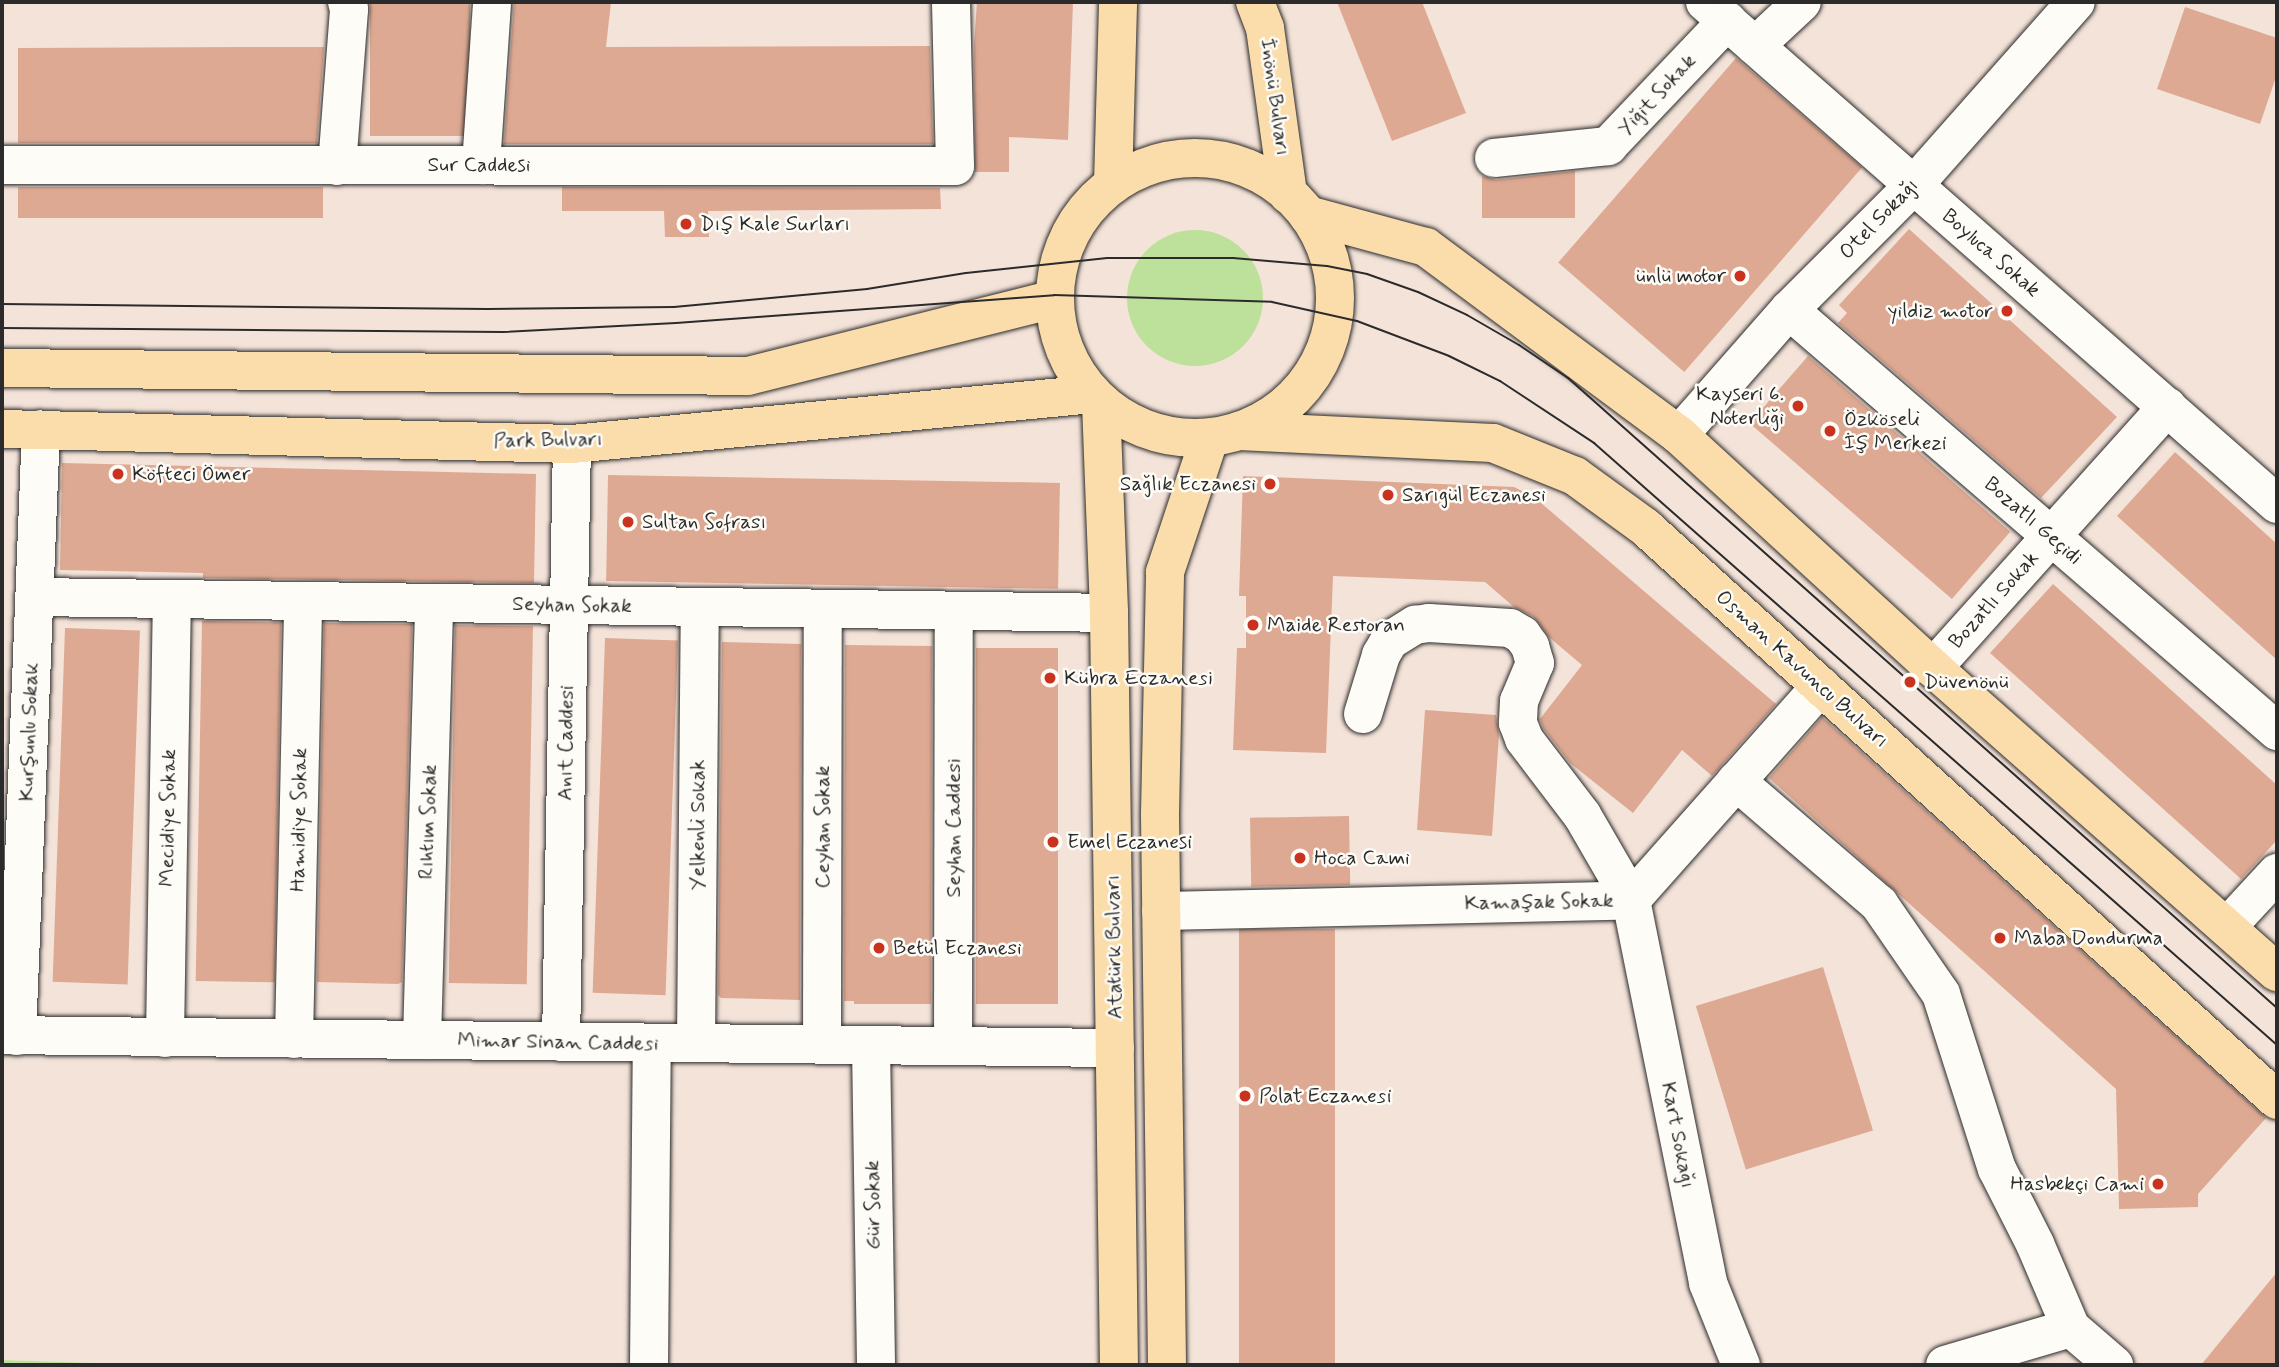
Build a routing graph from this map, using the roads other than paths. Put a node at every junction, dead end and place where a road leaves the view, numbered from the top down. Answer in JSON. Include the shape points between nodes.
{"nodes":[{"id":1,"x":347,"y":2,"type":"edge"},
{"id":2,"x":492,"y":2,"type":"edge"},
{"id":3,"x":951,"y":2,"type":"edge"},
{"id":4,"x":1118,"y":2,"type":"edge"},
{"id":5,"x":1255,"y":2,"type":"edge"},
{"id":6,"x":1802,"y":2,"type":"edge"},
{"id":7,"x":2076,"y":2,"type":"edge"},
{"id":8,"x":1716,"y":11,"type":"edge"},
{"id":9,"x":1755,"y":46,"type":"junction"},
{"id":10,"x":1494,"y":158,"type":"dead end"},
{"id":11,"x":481,"y":165,"type":"junction"},
{"id":12,"x":2,"y":166,"type":"edge"},
{"id":13,"x":337,"y":166,"type":"junction"},
{"id":14,"x":1113,"y":184,"type":"junction"},
{"id":15,"x":1914,"y":185,"type":"junction"},
{"id":16,"x":1298,"y":204,"type":"junction"},
{"id":17,"x":1054,"y":299,"type":"junction"},
{"id":18,"x":1789,"y":310,"type":"junction"},
{"id":19,"x":2,"y":368,"type":"edge"},
{"id":20,"x":1097,"y":398,"type":"junction"},
{"id":21,"x":2167,"y":407,"type":"junction"},
{"id":22,"x":2,"y":429,"type":"edge"},
{"id":23,"x":41,"y":429,"type":"junction"},
{"id":24,"x":1225,"y":434,"type":"junction"},
{"id":25,"x":1679,"y":435,"type":"junction"},
{"id":26,"x":572,"y":444,"type":"junction"},
{"id":27,"x":2277,"y":504,"type":"edge"},
{"id":28,"x":2050,"y":537,"type":"junction"},
{"id":29,"x":35,"y":597,"type":"junction"},
{"id":30,"x":172,"y":599,"type":"junction"},
{"id":31,"x":303,"y":601,"type":"junction"},
{"id":32,"x":434,"y":603,"type":"junction"},
{"id":33,"x":569,"y":606,"type":"junction"},
{"id":34,"x":700,"y":607,"type":"junction"},
{"id":35,"x":823,"y":609,"type":"junction"},
{"id":36,"x":954,"y":611,"type":"junction"},
{"id":37,"x":1109,"y":613,"type":"junction"},
{"id":38,"x":1933,"y":668,"type":"junction"},
{"id":39,"x":1821,"y":686,"type":"junction"},
{"id":40,"x":1363,"y":714,"type":"dead end"},
{"id":41,"x":2277,"y":731,"type":"edge"},
{"id":42,"x":1736,"y":781,"type":"junction"},
{"id":43,"x":2277,"y":873,"type":"edge"},
{"id":44,"x":1631,"y":900,"type":"junction"},
{"id":45,"x":1161,"y":911,"type":"junction"},
{"id":46,"x":2227,"y":927,"type":"junction"},
{"id":47,"x":2277,"y":971,"type":"edge"},
{"id":48,"x":10,"y":1036,"type":"edge"},
{"id":49,"x":165,"y":1038,"type":"junction"},
{"id":50,"x":294,"y":1039,"type":"junction"},
{"id":51,"x":422,"y":1040,"type":"junction"},
{"id":52,"x":561,"y":1042,"type":"junction"},
{"id":53,"x":652,"y":1043,"type":"junction"},
{"id":54,"x":696,"y":1043,"type":"junction"},
{"id":55,"x":822,"y":1044,"type":"junction"},
{"id":56,"x":871,"y":1045,"type":"junction"},
{"id":57,"x":953,"y":1046,"type":"junction"},
{"id":58,"x":1115,"y":1048,"type":"junction"},
{"id":59,"x":2277,"y":1100,"type":"edge"},
{"id":60,"x":2071,"y":1328,"type":"junction"},
{"id":61,"x":1991,"y":1358,"type":"edge"},
{"id":62,"x":649,"y":1365,"type":"edge"},
{"id":63,"x":876,"y":1365,"type":"edge"},
{"id":64,"x":1119,"y":1365,"type":"edge"},
{"id":65,"x":1167,"y":1365,"type":"edge"},
{"id":66,"x":1741,"y":1365,"type":"edge"},
{"id":67,"x":1945,"y":1365,"type":"edge"},
{"id":68,"x":2114,"y":1365,"type":"edge"}],
"edges":[{"from":1,"to":13,"type":"street"},
{"from":2,"to":11,"type":"street"},
{"from":3,"to":11,"type":"street","name":"Sur Caddesi","via":[[955,166]]},
{"from":4,"to":14,"type":"main road"},
{"from":5,"to":16,"type":"main road","name":"İnönü Bulvarı","via":[[1265,28]]},
{"from":6,"to":9,"type":"street"},
{"from":7,"to":15,"type":"street","name":"Otel Sokağı"},
{"from":8,"to":9,"type":"street","name":"Boyluca Sokak"},
{"from":8,"to":10,"type":"street","name":"Yiğit Sokak","via":[[1608,146]]},
{"from":9,"to":15,"type":"street","name":"Boyluca Sokak"},
{"from":11,"to":13,"type":"street","name":"Sur Caddesi"},
{"from":12,"to":13,"type":"street","name":"Sur Caddesi"},
{"from":14,"to":16,"type":"main road","via":[[1150,165],[1208,158],[1264,177]]},
{"from":14,"to":17,"type":"main road","via":[[1080,216],[1065,242]]},
{"from":15,"to":18,"type":"street","name":"Otel Sokağı"},
{"from":15,"to":21,"type":"street","name":"Boyluca Sokak"},
{"from":16,"to":24,"type":"main road","via":[[1323,240],[1332,267],[1335,297],[1324,355],[1289,402],[1266,419]]},
{"from":16,"to":25,"type":"main road","via":[[1426,247]]},
{"from":17,"to":19,"type":"main road","via":[[748,376]]},
{"from":17,"to":20,"type":"main road","via":[[1057,328],[1067,356]]},
{"from":18,"to":25,"type":"street","name":"Otel Sokağı"},
{"from":18,"to":28,"type":"street","name":"Bozatlı Geçidi"},
{"from":20,"to":24,"type":"main road","name":"Osman Kavuncu Bulvarı","via":[[1125,420],[1152,432],[1181,438]]},
{"from":20,"to":26,"type":"main road","name":"Park Bulvarı"},
{"from":20,"to":37,"type":"main road","name":"Atatürk Bulvarı"},
{"from":21,"to":27,"type":"street","name":"Boyluca Sokak"},
{"from":21,"to":28,"type":"street","name":"Bozatlı Sokak"},
{"from":22,"to":23,"type":"main road","name":"Park Bulvarı"},
{"from":23,"to":26,"type":"main road","name":"Park Bulvarı"},
{"from":23,"to":29,"type":"street","name":"Kurşunlu Sokak"},
{"from":24,"to":39,"type":"main road","name":"Osman Kavuncu Bulvarı","via":[[1493,443],[1575,477],[1645,527]]},
{"from":24,"to":45,"type":"main road","via":[[1165,572]]},
{"from":25,"to":38,"type":"main road"},
{"from":26,"to":33,"type":"street","name":"Anıt Caddesi"},
{"from":28,"to":38,"type":"street","name":"Bozatlı Sokak"},
{"from":28,"to":41,"type":"street","name":"Bozatlı Geçidi"},
{"from":29,"to":30,"type":"street","name":"Seyhan Sokak"},
{"from":29,"to":48,"type":"street","name":"Kurşunlu Sokak"},
{"from":30,"to":31,"type":"street","name":"Seyhan Sokak"},
{"from":30,"to":49,"type":"street","name":"Mecidiye Sokak"},
{"from":31,"to":32,"type":"street","name":"Seyhan Sokak"},
{"from":31,"to":50,"type":"street","name":"Hamidiye Sokak"},
{"from":32,"to":33,"type":"street","name":"Seyhan Sokak"},
{"from":32,"to":51,"type":"street","name":"Rıhtım Sokak"},
{"from":33,"to":34,"type":"street","name":"Seyhan Sokak"},
{"from":33,"to":52,"type":"street","name":"Anıt Caddesi"},
{"from":34,"to":35,"type":"street","name":"Seyhan Sokak"},
{"from":34,"to":54,"type":"street","name":"Yelkenli Sokak"},
{"from":35,"to":36,"type":"street","name":"Seyhan Sokak"},
{"from":35,"to":55,"type":"street","name":"Ceyhan Sokak"},
{"from":36,"to":37,"type":"street","name":"Seyhan Sokak"},
{"from":36,"to":57,"type":"street","name":"Seyhan Caddesi"},
{"from":37,"to":58,"type":"main road","name":"Atatürk Bulvarı"},
{"from":38,"to":46,"type":"main road"},
{"from":39,"to":42,"type":"street","name":"Kamaşak Sokak"},
{"from":39,"to":59,"type":"main road","name":"Osman Kavuncu Bulvarı"},
{"from":40,"to":44,"type":"street","name":"Kart Sokağı","via":[[1381,655],[1402,630],[1429,622],[1496,625],[1522,635],[1535,663],[1517,712],[1524,739],[1582,815]]},
{"from":42,"to":44,"type":"street","name":"Kamaşak Sokak"},
{"from":42,"to":60,"type":"street","via":[[1879,904],[1941,994],[1997,1169]]},
{"from":43,"to":46,"type":"street"},
{"from":44,"to":45,"type":"street","name":"Kamaşak Sokak"},
{"from":44,"to":66,"type":"street","name":"Kart Sokağı","via":[[1708,1283]]},
{"from":45,"to":65,"type":"main road"},
{"from":46,"to":47,"type":"main road"},
{"from":48,"to":49,"type":"street","name":"Mimar Sinan Caddesi"},
{"from":49,"to":50,"type":"street","name":"Mimar Sinan Caddesi"},
{"from":50,"to":51,"type":"street","name":"Mimar Sinan Caddesi"},
{"from":51,"to":52,"type":"street","name":"Mimar Sinan Caddesi"},
{"from":52,"to":53,"type":"street","name":"Mimar Sinan Caddesi"},
{"from":53,"to":54,"type":"street","name":"Mimar Sinan Caddesi"},
{"from":53,"to":62,"type":"street"},
{"from":54,"to":55,"type":"street","name":"Mimar Sinan Caddesi"},
{"from":55,"to":56,"type":"street","name":"Mimar Sinan Caddesi"},
{"from":56,"to":57,"type":"street","name":"Mimar Sinan Caddesi"},
{"from":56,"to":63,"type":"street","name":"Gür Sokak"},
{"from":57,"to":58,"type":"street","name":"Mimar Sinan Caddesi"},
{"from":58,"to":64,"type":"main road","name":"Atatürk Bulvarı"},
{"from":60,"to":61,"type":"street"},
{"from":60,"to":68,"type":"street"},
{"from":61,"to":67,"type":"street"}]}
